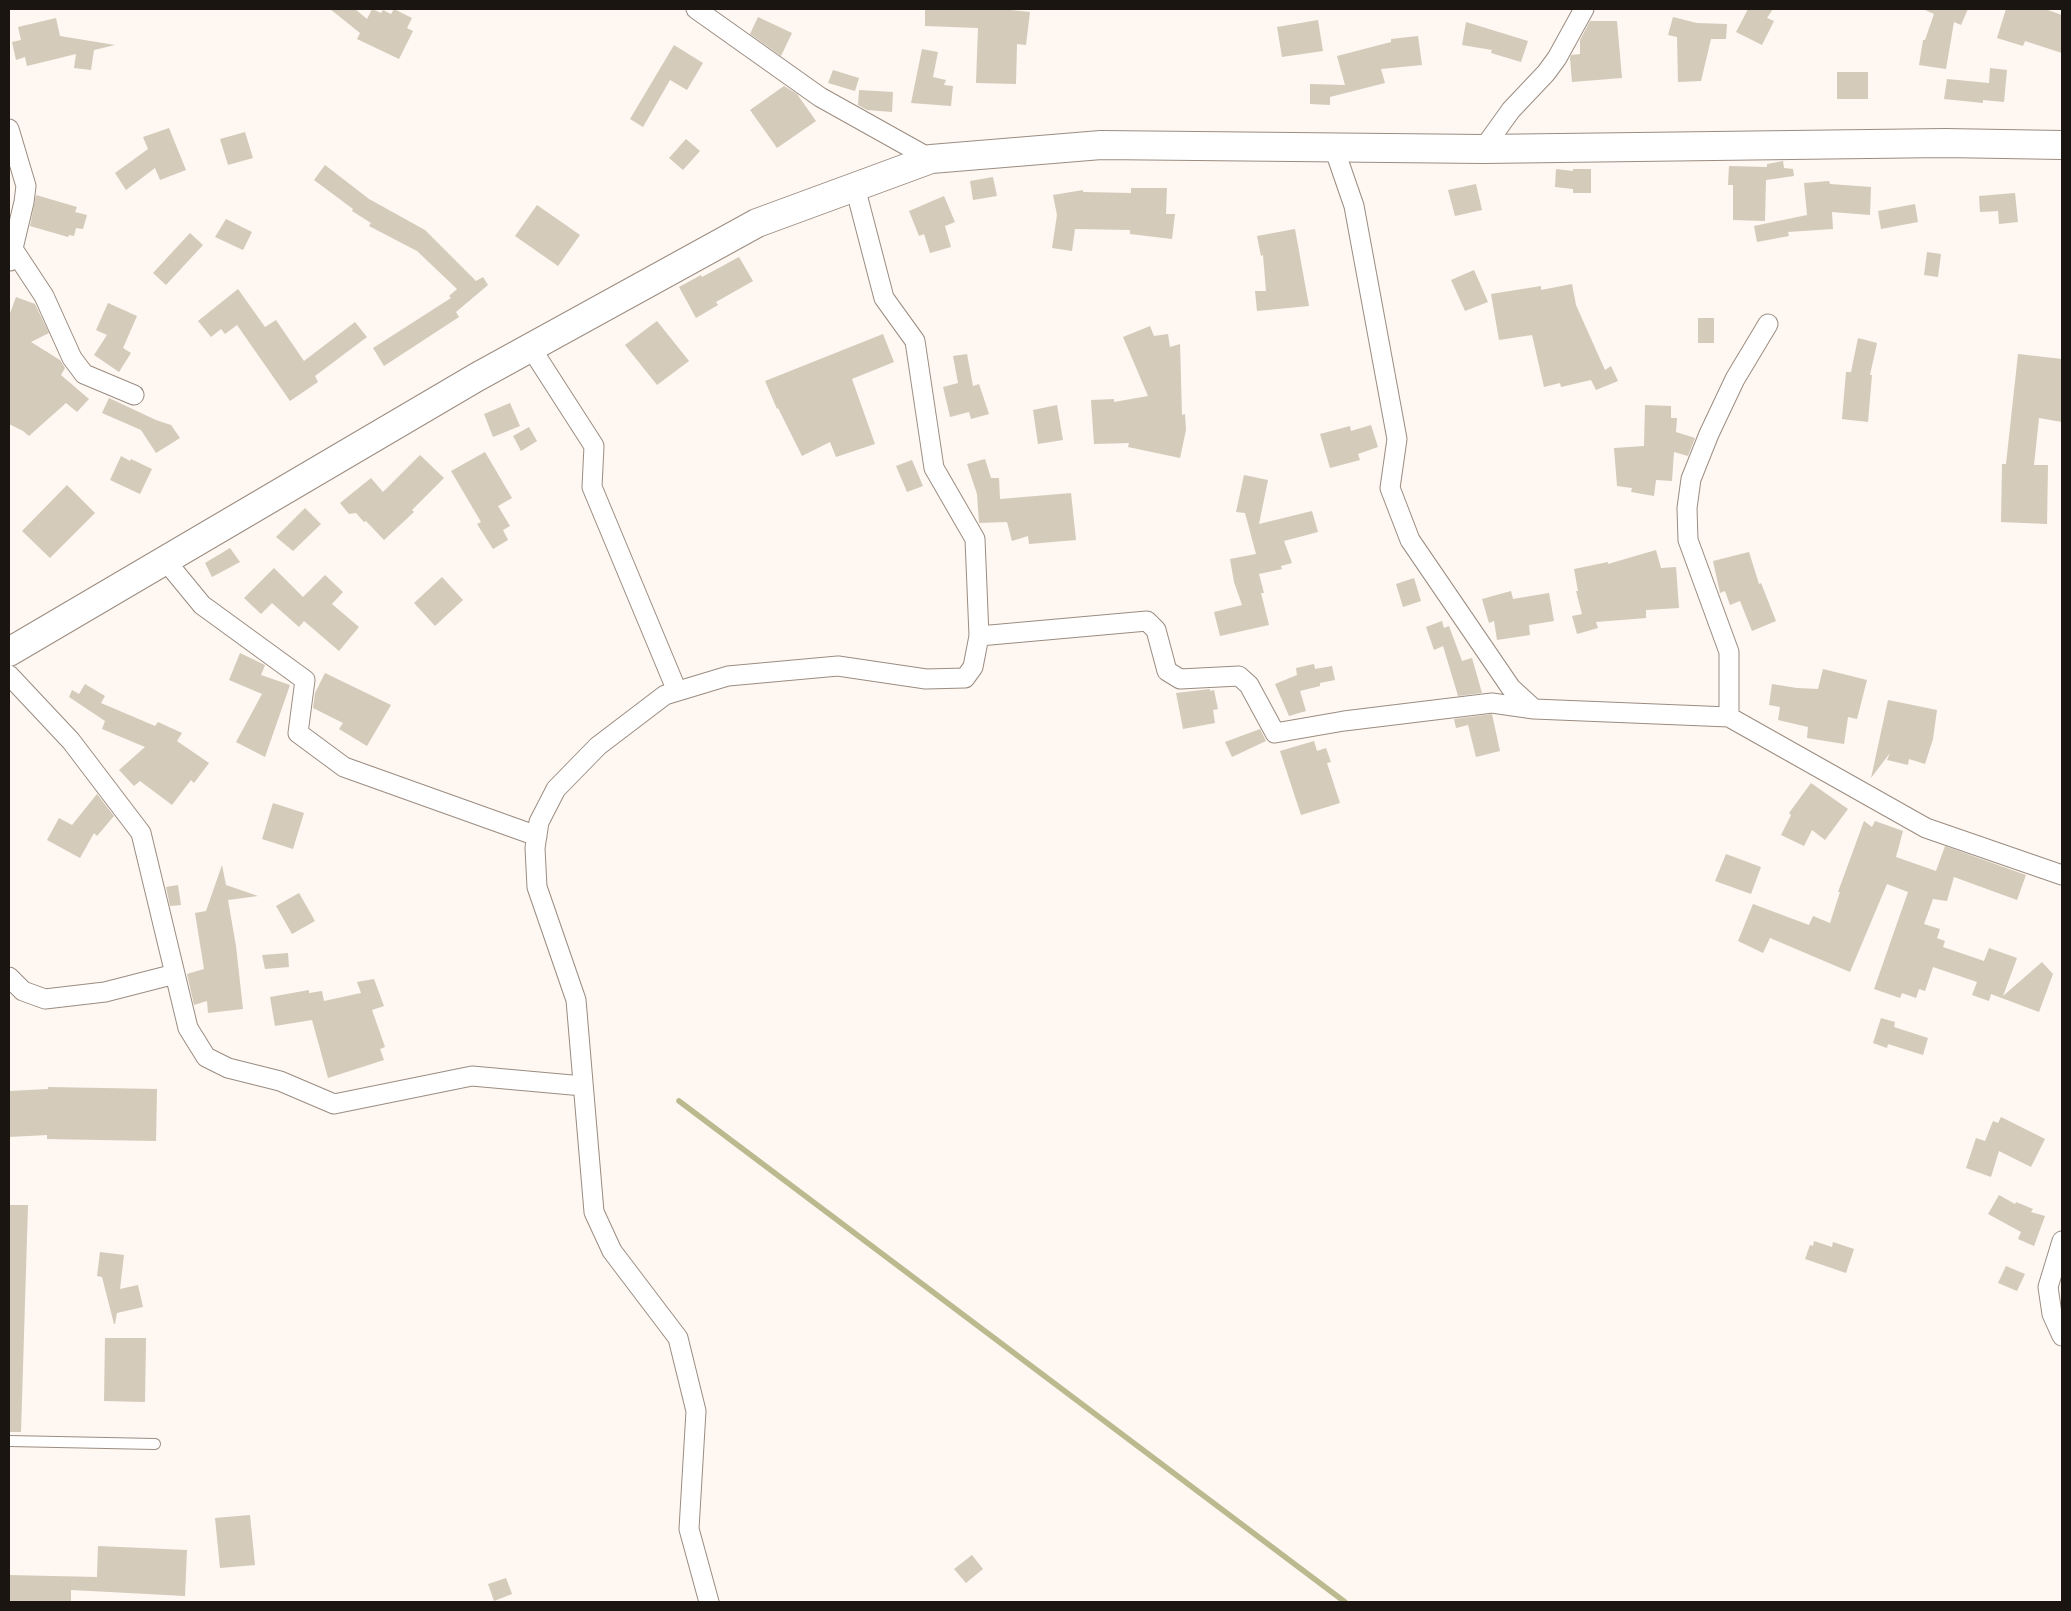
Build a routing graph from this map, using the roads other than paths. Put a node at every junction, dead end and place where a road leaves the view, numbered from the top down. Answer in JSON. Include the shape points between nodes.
{"nodes":[{"id":1,"x":696,"y":9,"type":"edge"},
{"id":2,"x":1584,"y":9,"type":"edge"},
{"id":3,"x":9,"y":129,"type":"edge"},
{"id":4,"x":2062,"y":145,"type":"edge"},
{"id":5,"x":1334,"y":148,"type":"junction"},
{"id":6,"x":1483,"y":149,"type":"junction"},
{"id":7,"x":931,"y":159,"type":"junction"},
{"id":8,"x":855,"y":187,"type":"junction"},
{"id":9,"x":11,"y":256,"type":"edge"},
{"id":10,"x":1768,"y":324,"type":"dead end"},
{"id":11,"x":531,"y":348,"type":"junction"},
{"id":12,"x":134,"y":395,"type":"dead end"},
{"id":13,"x":165,"y":560,"type":"junction"},
{"id":14,"x":979,"y":636,"type":"junction"},
{"id":15,"x":9,"y":652,"type":"edge"},
{"id":16,"x":9,"y":675,"type":"edge"},
{"id":17,"x":677,"y":691,"type":"junction"},
{"id":18,"x":1534,"y":709,"type":"junction"},
{"id":19,"x":1729,"y":717,"type":"junction"},
{"id":20,"x":537,"y":836,"type":"junction"},
{"id":21,"x":2062,"y":875,"type":"edge"},
{"id":22,"x":175,"y":974,"type":"junction"},
{"id":23,"x":9,"y":977,"type":"edge"},
{"id":24,"x":583,"y":1086,"type":"junction"},
{"id":25,"x":2062,"y":1241,"type":"edge"},
{"id":26,"x":2062,"y":1336,"type":"edge"},
{"id":27,"x":9,"y":1441,"type":"edge"},
{"id":28,"x":155,"y":1444,"type":"dead end"},
{"id":29,"x":709,"y":1602,"type":"edge"}],
"edges":[{"from":1,"to":7,"type":"street","via":[[820,97]]},
{"from":2,"to":6,"type":"street","via":[[1557,58],[1511,110]]},
{"from":3,"to":9,"type":"street","via":[[26,186]]},
{"from":4,"to":6,"type":"highway"},
{"from":5,"to":6,"type":"highway"},
{"from":5,"to":7,"type":"highway","via":[[1101,145]]},
{"from":5,"to":18,"type":"street","via":[[1354,206],[1397,439],[1390,488],[1410,540],[1510,688]]},
{"from":7,"to":8,"type":"highway"},
{"from":8,"to":11,"type":"highway","via":[[757,222]]},
{"from":8,"to":14,"type":"street","via":[[884,298],[915,341],[934,468],[975,539]]},
{"from":9,"to":12,"type":"street","via":[[44,296],[72,358],[84,374]]},
{"from":10,"to":19,"type":"street","via":[[1735,379],[1710,434],[1691,479],[1687,508],[1688,540],[1729,652]]},
{"from":11,"to":13,"type":"highway"},
{"from":11,"to":17,"type":"street","via":[[594,446],[592,487]]},
{"from":13,"to":15,"type":"highway"},
{"from":13,"to":20,"type":"street","via":[[202,605],[305,680],[298,733],[344,767]]},
{"from":14,"to":17,"type":"street","via":[[973,667],[965,678],[926,679],[838,666],[728,676]]},
{"from":14,"to":18,"type":"street","via":[[1147,622],[1156,630],[1167,672],[1180,679],[1239,676],[1249,684],[1275,733],[1492,702]]},
{"from":16,"to":22,"type":"street","via":[[71,741],[141,833]]},
{"from":17,"to":20,"type":"street","via":[[665,695],[598,746],[556,790],[539,822]]},
{"from":18,"to":19,"type":"street"},
{"from":19,"to":21,"type":"street","via":[[1926,828]]},
{"from":20,"to":24,"type":"street","via":[[537,886],[576,1000]]},
{"from":22,"to":23,"type":"street","via":[[105,992],[45,999],[23,992]]},
{"from":22,"to":24,"type":"street","via":[[188,1028],[206,1057],[228,1068],[280,1081],[334,1104],[472,1076]]},
{"from":24,"to":29,"type":"street","via":[[594,1212],[612,1252],[678,1338],[696,1411],[689,1529]]},
{"from":25,"to":26,"type":"street","via":[[2048,1287],[2052,1314]]},
{"from":27,"to":28,"type":"lane"}]}
